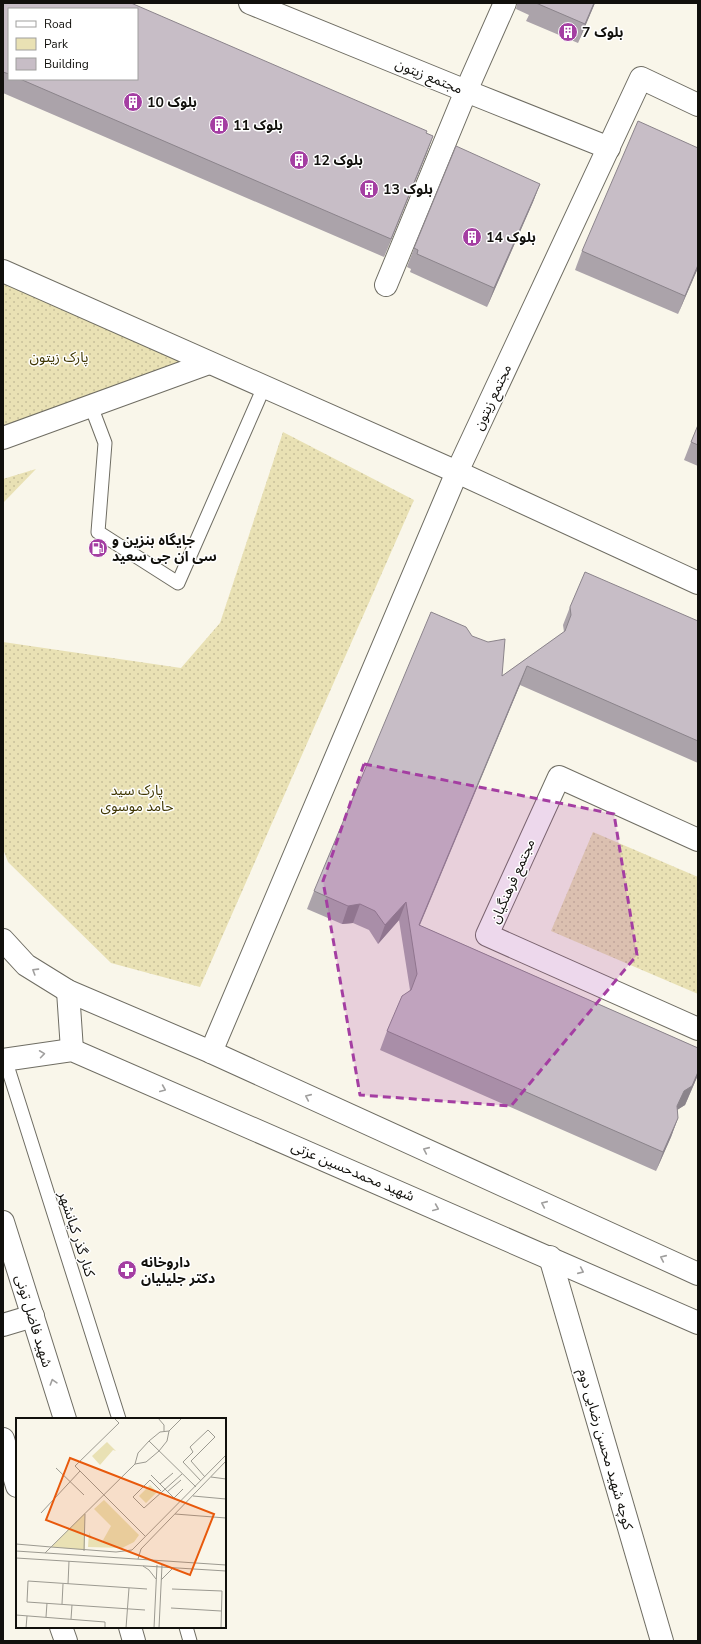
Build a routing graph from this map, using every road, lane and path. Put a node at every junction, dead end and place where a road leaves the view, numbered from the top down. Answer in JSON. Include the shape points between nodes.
{"nodes":[{"id":1,"x":250,"y":3,"type":"edge"},
{"id":2,"x":505,"y":3,"type":"edge"},
{"id":3,"x":466,"y":91,"type":"junction"},
{"id":4,"x":698,"y":105,"type":"edge"},
{"id":5,"x":609,"y":148,"type":"junction"},
{"id":6,"x":3,"y":271,"type":"edge"},
{"id":7,"x":386,"y":285,"type":"dead end"},
{"id":8,"x":210,"y":363,"type":"junction"},
{"id":9,"x":264,"y":386,"type":"junction"},
{"id":10,"x":91,"y":406,"type":"junction"},
{"id":11,"x":3,"y":438,"type":"edge"},
{"id":12,"x":457,"y":472,"type":"junction"},
{"id":13,"x":698,"y":583,"type":"edge"},
{"id":14,"x":698,"y":840,"type":"edge"},
{"id":15,"x":3,"y":940,"type":"edge"},
{"id":16,"x":68,"y":991,"type":"junction"},
{"id":17,"x":698,"y":1029,"type":"edge"},
{"id":18,"x":72,"y":1050,"type":"junction"},
{"id":19,"x":211,"y":1052,"type":"junction"},
{"id":20,"x":4,"y":1060,"type":"edge"},
{"id":21,"x":3,"y":1222,"type":"edge"},
{"id":22,"x":550,"y":1257,"type":"junction"},
{"id":23,"x":10,"y":1271,"type":"edge"},
{"id":24,"x":698,"y":1274,"type":"edge"},
{"id":25,"x":33,"y":1316,"type":"junction"},
{"id":26,"x":698,"y":1322,"type":"edge"},
{"id":27,"x":3,"y":1325,"type":"edge"},
{"id":28,"x":65,"y":1418,"type":"edge"},
{"id":29,"x":119,"y":1418,"type":"edge"},
{"id":30,"x":5,"y":1449,"type":"edge"},
{"id":31,"x":16,"y":1483,"type":"edge"},
{"id":32,"x":61,"y":1628,"type":"edge"},
{"id":33,"x":130,"y":1628,"type":"edge"},
{"id":34,"x":186,"y":1628,"type":"edge"},
{"id":35,"x":66,"y":1641,"type":"edge"},
{"id":36,"x":134,"y":1641,"type":"edge"},
{"id":37,"x":190,"y":1641,"type":"edge"},
{"id":38,"x":662,"y":1641,"type":"edge"}],
"edges":[{"from":1,"to":3,"type":"main road","name":"مجتمع زیتون"},
{"from":2,"to":3,"type":"main road"},
{"from":3,"to":5,"type":"main road","name":"مجتمع زیتون"},
{"from":3,"to":7,"type":"main road"},
{"from":4,"to":5,"type":"main road","name":"مجتمع زیتون","via":[[641,78]]},
{"from":5,"to":12,"type":"main road","name":"مجتمع زیتون"},
{"from":6,"to":8,"type":"main road"},
{"from":8,"to":9,"type":"main road"},
{"from":8,"to":10,"type":"main road"},
{"from":9,"to":10,"type":"lane","via":[[178,583],[98,532],[105,442]]},
{"from":9,"to":12,"type":"main road"},
{"from":10,"to":11,"type":"main road"},
{"from":12,"to":13,"type":"main road"},
{"from":12,"to":19,"type":"main road","name":"مجتمع زیتون"},
{"from":14,"to":17,"type":"main road","name":"مجتمع فرهنگیان","via":[[559,777],[487,935]]},
{"from":16,"to":15,"type":"main road","one_way":true,"via":[[26,965]]},
{"from":16,"to":18,"type":"main road"},
{"from":16,"to":19,"type":"main road"},
{"from":20,"to":18,"type":"main road","one_way":true},
{"from":18,"to":22,"type":"main road","name":"شهید محمدحسین عزتی","one_way":true},
{"from":24,"to":19,"type":"main road","one_way":true},
{"from":20,"to":29,"type":"lane","name":"کنار گذر کیانشهر"},
{"from":21,"to":23,"type":"main road","name":"شهید فاضل تونی"},
{"from":22,"to":26,"type":"main road","name":"شهید محمدحسین عزتی","one_way":true},
{"from":22,"to":38,"type":"main road","name":"کوچه شهید محسن رضایی دوم"},
{"from":23,"to":25,"type":"main road","name":"شهید فاضل تونی"},
{"from":25,"to":27,"type":"main road"},
{"from":28,"to":25,"type":"main road","name":"شهید فاضل تونی","one_way":true},
{"from":30,"to":31,"type":"main road"},
{"from":32,"to":35,"type":"main road"},
{"from":33,"to":36,"type":"main road"},
{"from":34,"to":37,"type":"lane"}]}
